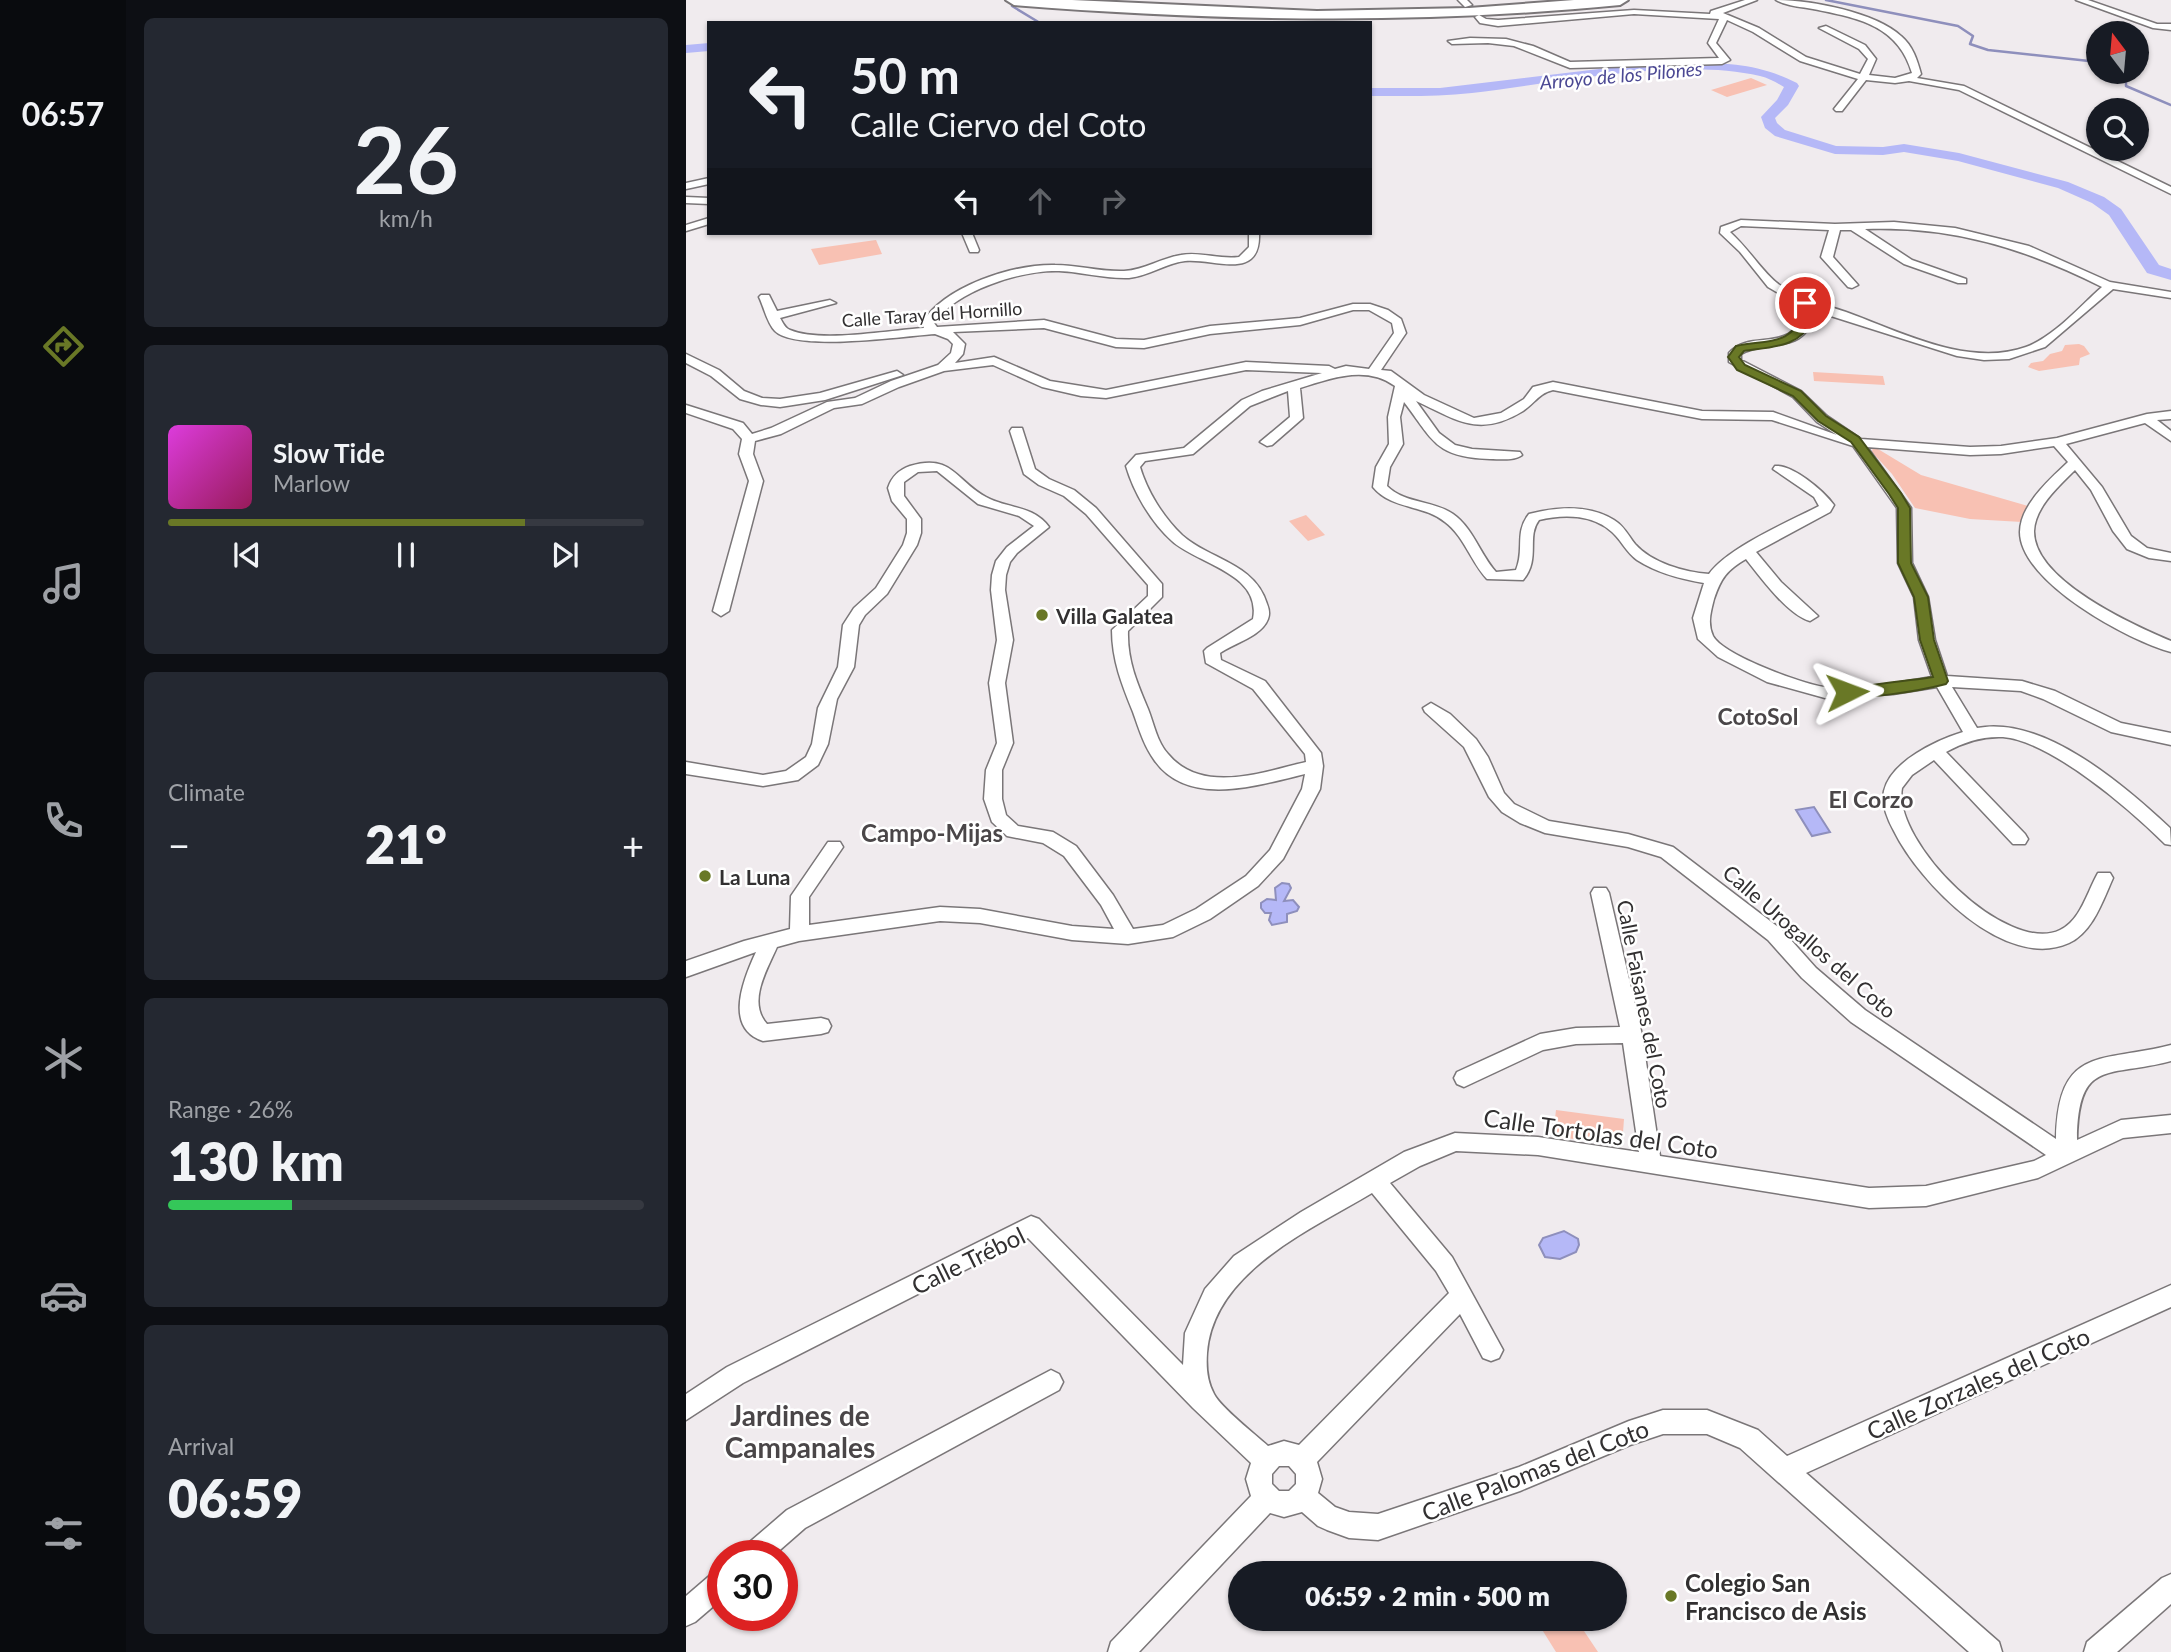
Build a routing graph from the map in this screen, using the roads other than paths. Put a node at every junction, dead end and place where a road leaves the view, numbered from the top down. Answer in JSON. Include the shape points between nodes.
{"nodes":[{"id":1,"x":1014,"y":0,"type":"edge"},
{"id":2,"x":1099,"y":0,"type":"edge"},
{"id":3,"x":1620,"y":0,"type":"edge"},
{"id":4,"x":1753,"y":0,"type":"edge"},
{"id":5,"x":1780,"y":0,"type":"edge"},
{"id":6,"x":2080,"y":0,"type":"edge"},
{"id":7,"x":1653,"y":2,"type":"edge"},
{"id":8,"x":1555,"y":4,"type":"edge"},
{"id":9,"x":1721,"y":16,"type":"junction"},
{"id":10,"x":2156,"y":26,"type":"junction"},
{"id":11,"x":2171,"y":27,"type":"edge"},
{"id":12,"x":1822,"y":28,"type":"dead end"},
{"id":13,"x":2171,"y":36,"type":"edge"},
{"id":14,"x":1863,"y":78,"type":"junction"},
{"id":15,"x":1910,"y":79,"type":"junction"},
{"id":16,"x":1839,"y":109,"type":"dead end"},
{"id":17,"x":707,"y":181,"type":"edge"},
{"id":18,"x":686,"y":186,"type":"edge"},
{"id":19,"x":2171,"y":191,"type":"edge"},
{"id":20,"x":686,"y":200,"type":"edge"},
{"id":21,"x":707,"y":201,"type":"edge"},
{"id":22,"x":707,"y":222,"type":"edge"},
{"id":23,"x":1835,"y":226,"type":"junction"},
{"id":24,"x":1853,"y":226,"type":"junction"},
{"id":25,"x":686,"y":228,"type":"edge"},
{"id":26,"x":968,"y":235,"type":"edge"},
{"id":27,"x":1254,"y":235,"type":"edge"},
{"id":28,"x":974,"y":250,"type":"dead end"},
{"id":29,"x":1962,"y":281,"type":"dead end"},
{"id":30,"x":1852,"y":285,"type":"dead end"},
{"id":31,"x":2108,"y":285,"type":"junction"},
{"id":32,"x":2171,"y":295,"type":"edge"},
{"id":33,"x":765,"y":297,"type":"dead end"},
{"id":34,"x":830,"y":303,"type":"dead end"},
{"id":35,"x":1810,"y":307,"type":"junction"},
{"id":36,"x":773,"y":316,"type":"junction"},
{"id":37,"x":937,"y":331,"type":"junction"},
{"id":38,"x":686,"y":358,"type":"edge"},
{"id":39,"x":943,"y":368,"type":"junction"},
{"id":40,"x":1346,"y":370,"type":"junction"},
{"id":41,"x":1374,"y":370,"type":"junction"},
{"id":42,"x":1294,"y":386,"type":"junction"},
{"id":43,"x":1402,"y":389,"type":"junction"},
{"id":44,"x":686,"y":409,"type":"edge"},
{"id":45,"x":2171,"y":415,"type":"edge"},
{"id":46,"x":2147,"y":418,"type":"junction"},
{"id":47,"x":1017,"y":431,"type":"dead end"},
{"id":48,"x":2171,"y":437,"type":"edge"},
{"id":49,"x":749,"y":439,"type":"junction"},
{"id":50,"x":1267,"y":442,"type":"dead end"},
{"id":51,"x":2057,"y":442,"type":"junction"},
{"id":52,"x":1858,"y":443,"type":"junction"},
{"id":53,"x":1515,"y":455,"type":"dead end"},
{"id":54,"x":2075,"y":463,"type":"junction"},
{"id":55,"x":1780,"y":469,"type":"dead end"},
{"id":56,"x":1747,"y":550,"type":"junction"},
{"id":57,"x":2171,"y":557,"type":"edge"},
{"id":58,"x":1713,"y":579,"type":"junction"},
{"id":59,"x":721,"y":611,"type":"dead end"},
{"id":60,"x":1810,"y":615,"type":"dead end"},
{"id":61,"x":2171,"y":647,"type":"edge"},
{"id":62,"x":1941,"y":681,"type":"junction"},
{"id":63,"x":1431,"y":708,"type":"dead end"},
{"id":64,"x":1972,"y":734,"type":"junction"},
{"id":65,"x":2171,"y":739,"type":"edge"},
{"id":66,"x":1935,"y":751,"type":"junction"},
{"id":67,"x":1315,"y":766,"type":"junction"},
{"id":68,"x":686,"y":768,"type":"edge"},
{"id":69,"x":2019,"y":839,"type":"dead end"},
{"id":70,"x":2171,"y":839,"type":"edge"},
{"id":71,"x":834,"y":847,"type":"dead end"},
{"id":72,"x":2104,"y":878,"type":"dead end"},
{"id":73,"x":1600,"y":893,"type":"dead end"},
{"id":74,"x":799,"y":934,"type":"junction"},
{"id":75,"x":1128,"y":937,"type":"junction"},
{"id":76,"x":771,"y":940,"type":"junction"},
{"id":77,"x":686,"y":969,"type":"edge"},
{"id":78,"x":821,"y":1026,"type":"dead end"},
{"id":79,"x":1632,"y":1035,"type":"junction"},
{"id":80,"x":2171,"y":1053,"type":"edge"},
{"id":81,"x":1464,"y":1078,"type":"dead end"},
{"id":82,"x":2171,"y":1124,"type":"edge"},
{"id":83,"x":2066,"y":1157,"type":"junction"},
{"id":84,"x":1651,"y":1165,"type":"junction"},
{"id":85,"x":1375,"y":1181,"type":"junction"},
{"id":86,"x":1463,"y":1295,"type":"junction"},
{"id":87,"x":2171,"y":1296,"type":"edge"},
{"id":88,"x":1492,"y":1350,"type":"dead end"},
{"id":89,"x":1051,"y":1382,"type":"dead end"},
{"id":90,"x":1205,"y":1404,"type":"junction"},
{"id":91,"x":686,"y":1408,"type":"edge"},
{"id":92,"x":1302,"y":1460,"type":"junction"},
{"id":93,"x":1267,"y":1462,"type":"junction"},
{"id":94,"x":1784,"y":1469,"type":"junction"},
{"id":95,"x":1303,"y":1496,"type":"junction"},
{"id":96,"x":1266,"y":1499,"type":"junction"},
{"id":97,"x":772,"y":1540,"type":"edge"},
{"id":98,"x":2171,"y":1587,"type":"edge"},
{"id":99,"x":707,"y":1595,"type":"edge"},
{"id":100,"x":686,"y":1613,"type":"edge"},
{"id":101,"x":1121,"y":1652,"type":"edge"},
{"id":102,"x":1989,"y":1652,"type":"edge"},
{"id":103,"x":2097,"y":1652,"type":"edge"}],
"edges":[{"from":1,"to":8,"type":"highway","via":[[1202,14],[1319,17],[1451,15]]},
{"from":2,"to":8,"type":"highway","via":[[1349,10]]},
{"from":3,"to":8,"type":"highway"},
{"from":4,"to":9,"type":"street"},
{"from":5,"to":15,"type":"street","via":[[1863,19],[1889,30],[1904,44],[1918,70]]},
{"from":6,"to":10,"type":"street"},
{"from":7,"to":8,"type":"highway"},
{"from":7,"to":9,"type":"street"},
{"from":9,"to":9,"type":"street","via":[[1712,41],[1725,61],[1604,66],[1557,63],[1510,43],[1452,41],[1483,20],[1512,23],[1634,12]]},
{"from":9,"to":14,"type":"street","via":[[1755,29],[1806,60]]},
{"from":10,"to":11,"type":"street"},
{"from":10,"to":13,"type":"street","via":[[2151,30]]},
{"from":12,"to":14,"type":"street","via":[[1868,52],[1872,59]]},
{"from":14,"to":15,"type":"street"},
{"from":14,"to":16,"type":"street"},
{"from":15,"to":19,"type":"street","via":[[1961,88]]},
{"from":17,"to":18,"type":"street"},
{"from":20,"to":21,"type":"street"},
{"from":22,"to":25,"type":"street"},
{"from":23,"to":24,"type":"street"},
{"from":23,"to":30,"type":"street","via":[[1827,257]]},
{"from":23,"to":35,"type":"street","via":[[1727,226],[1725,233],[1772,285]]},
{"from":24,"to":29,"type":"street","via":[[1908,262]]},
{"from":24,"to":31,"type":"street","via":[[1914,226],[1983,237],[2035,252]]},
{"from":26,"to":28,"type":"street"},
{"from":27,"to":37,"type":"street","via":[[1253,251],[1234,261],[1186,257],[1138,274],[1119,275],[1058,268],[1016,272],[986,282],[933,313],[928,323]]},
{"from":31,"to":32,"type":"street"},
{"from":31,"to":35,"type":"street","via":[[2039,345],[2005,355],[1955,352]]},
{"from":33,"to":36,"type":"street","name":"Calle Taray del Hornillo"},
{"from":34,"to":36,"type":"street"},
{"from":35,"to":52,"type":"street","via":[[1797,335],[1740,349],[1734,357],[1741,367],[1797,394],[1822,419]]},
{"from":36,"to":37,"type":"street","name":"Calle Taray del Hornillo","via":[[788,334],[806,338]]},
{"from":37,"to":39,"type":"street","via":[[959,344],[957,354]]},
{"from":37,"to":41,"type":"street","name":"Calle Taray del Hornillo","via":[[1044,324],[1116,343],[1143,344],[1370,307],[1397,321],[1400,333]]},
{"from":38,"to":39,"type":"street","via":[[716,373],[743,396],[767,402],[793,402],[900,374]]},
{"from":39,"to":40,"type":"street","via":[[994,361],[1046,384],[1106,394],[1246,366]]},
{"from":39,"to":49,"type":"street","via":[[858,401],[831,405]]},
{"from":40,"to":41,"type":"street"},
{"from":40,"to":42,"type":"street"},
{"from":41,"to":43,"type":"street","via":[[1387,374]]},
{"from":42,"to":50,"type":"street","via":[[1297,418]]},
{"from":42,"to":67,"type":"street","via":[[1246,403],[1188,451],[1141,458],[1133,466],[1169,530],[1226,564],[1248,582],[1260,601],[1262,616],[1257,624],[1212,651],[1213,663],[1259,685],[1270,696],[1313,753]]},
{"from":43,"to":52,"type":"street","via":[[1474,422],[1505,416],[1528,402],[1537,390],[1553,386],[1702,415],[1773,415],[1836,440]]},
{"from":43,"to":53,"type":"street","via":[[1435,438],[1452,448]]},
{"from":43,"to":58,"type":"street","via":[[1394,417],[1396,444],[1383,467],[1380,487],[1388,496],[1440,512],[1458,523],[1492,576],[1518,577],[1526,570],[1527,526],[1534,517],[1566,512],[1599,517],[1617,529],[1633,550],[1652,561],[1698,579]]},
{"from":44,"to":49,"type":"street","via":[[738,426]]},
{"from":45,"to":46,"type":"street"},
{"from":46,"to":48,"type":"street"},
{"from":46,"to":51,"type":"street"},
{"from":47,"to":67,"type":"street","via":[[1029,471],[1091,511],[1155,584],[1155,597],[1120,630],[1118,653],[1162,759],[1178,772],[1209,784],[1231,785]]},
{"from":49,"to":59,"type":"street","via":[[746,454],[756,481]]},
{"from":51,"to":52,"type":"street","via":[[1970,451]]},
{"from":51,"to":54,"type":"street"},
{"from":52,"to":62,"type":"street","via":[[1904,508],[1905,563],[1921,597],[1927,640]]},
{"from":54,"to":57,"type":"street","via":[[2102,497],[2122,537],[2137,550]]},
{"from":54,"to":61,"type":"street","via":[[2035,511],[2028,526],[2028,546],[2044,569],[2081,598]]},
{"from":55,"to":56,"type":"street","via":[[1819,494],[1827,505]]},
{"from":56,"to":58,"type":"street"},
{"from":56,"to":60,"type":"street"},
{"from":58,"to":62,"type":"street","via":[[1702,618],[1706,639],[1723,653],[1773,678],[1825,693]]},
{"from":62,"to":64,"type":"street"},
{"from":62,"to":65,"type":"street","via":[[2034,689],[2117,728]]},
{"from":63,"to":83,"type":"street","name":"Calle Urogallos del Coto","via":[[1471,744],[1490,786],[1507,807],[1553,828],[1647,842],[1667,852],[1775,935],[1809,974],[1858,1016]]},
{"from":64,"to":66,"type":"street","via":[[1957,737]]},
{"from":64,"to":70,"type":"street","via":[[2016,733],[2060,750]]},
{"from":66,"to":69,"type":"street"},
{"from":66,"to":72,"type":"street","via":[[1899,778],[1892,792],[1893,810],[1899,829],[1929,873],[1969,908],[2017,937],[2048,942],[2074,930]]},
{"from":67,"to":75,"type":"street","via":[[1311,789],[1291,830],[1252,881],[1166,932]]},
{"from":68,"to":75,"type":"street","via":[[775,780],[792,776],[811,761],[821,743],[828,700],[847,664],[850,625],[886,585],[914,540],[915,519],[897,498],[897,481],[917,468],[941,468],[982,500],[1033,518],[1042,527],[1012,550],[999,575],[1005,640],[997,683],[1005,743],[994,770],[998,818],[1013,832],[1046,837],[1070,851]]},
{"from":71,"to":74,"type":"street","via":[[800,896]]},
{"from":73,"to":79,"type":"street","name":"Calle Faisanes del Coto"},
{"from":74,"to":75,"type":"street","via":[[940,914]]},
{"from":74,"to":76,"type":"street"},
{"from":76,"to":77,"type":"street"},
{"from":76,"to":78,"type":"street","via":[[750,994],[747,1009],[752,1023],[763,1032]]},
{"from":79,"to":81,"type":"street","via":[[1540,1042]]},
{"from":79,"to":84,"type":"street","name":"Calle Faisanes del Coto"},
{"from":80,"to":83,"type":"street","via":[[2099,1066],[2085,1074],[2075,1085],[2067,1110]]},
{"from":82,"to":83,"type":"street","name":"Calle Tortolas del Coto","via":[[2121,1129]]},
{"from":83,"to":84,"type":"street","name":"Calle Tortolas del Coto","via":[[2038,1169],[1926,1196],[1869,1198]]},
{"from":84,"to":85,"type":"street","name":"Calle Tortolas del Coto","via":[[1538,1146],[1455,1142],[1412,1159]]},
{"from":85,"to":86,"type":"street","via":[[1444,1264]]},
{"from":85,"to":90,"type":"street","name":"Calle Tortolas del Coto","via":[[1242,1263],[1213,1297],[1197,1333],[1194,1371]]},
{"from":86,"to":88,"type":"street"},
{"from":86,"to":92,"type":"street"},
{"from":87,"to":94,"type":"street","name":"Calle Zorzales del Coto"},
{"from":89,"to":97,"type":"street","via":[[796,1519]]},
{"from":90,"to":91,"type":"street","name":"Calle Trébol","via":[[1031,1226],[735,1375]]},
{"from":90,"to":93,"type":"street","name":"Calle Tortolas del Coto"},
{"from":92,"to":93,"type":"street","via":[[1282,1454]]},
{"from":92,"to":95,"type":"street","via":[[1310,1479]]},
{"from":93,"to":96,"type":"street","via":[[1259,1485]]},
{"from":94,"to":95,"type":"street","name":"Calle Palomas del Coto","via":[[1749,1439],[1707,1422],[1683,1420],[1629,1433],[1520,1479],[1377,1527],[1349,1525],[1327,1517]]},
{"from":94,"to":102,"type":"street","name":"Calle Palomas del Coto"},
{"from":95,"to":96,"type":"street","via":[[1289,1505]]},
{"from":96,"to":101,"type":"street"},
{"from":98,"to":103,"type":"street"},
{"from":99,"to":100,"type":"street"}]}
